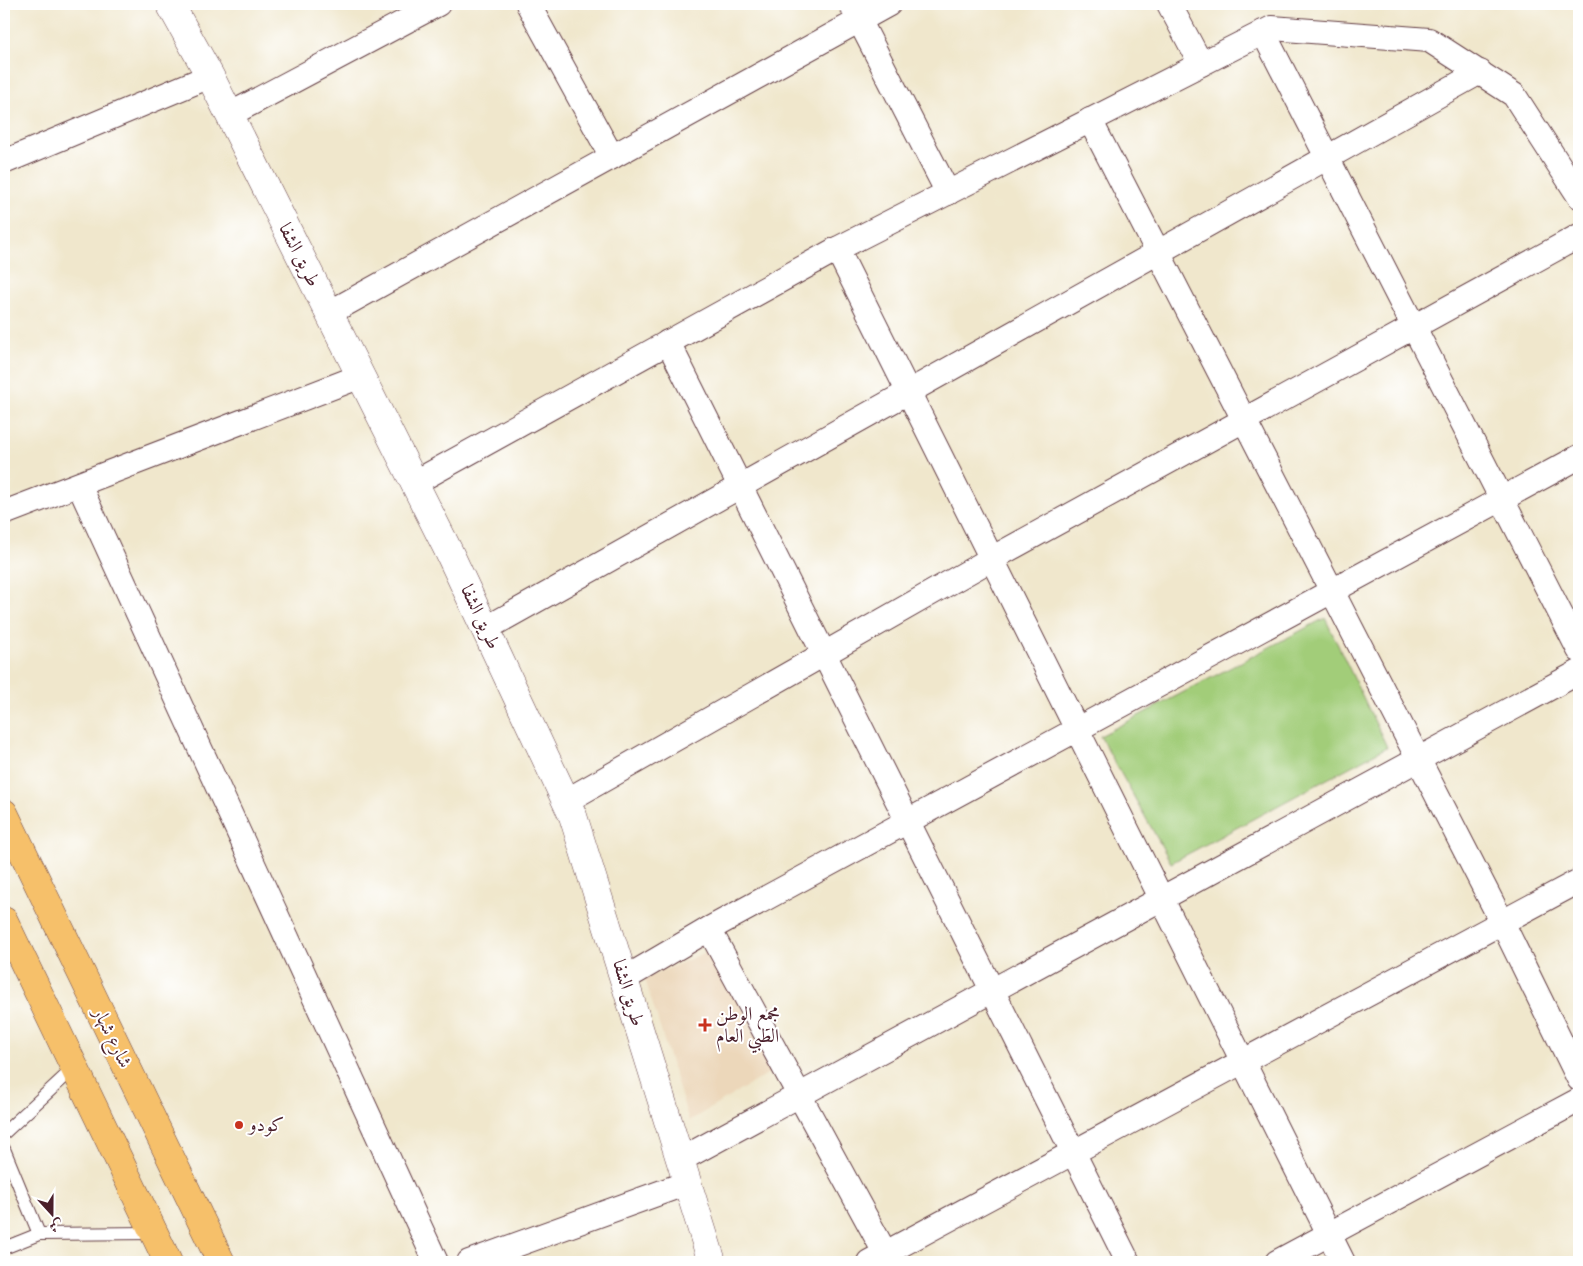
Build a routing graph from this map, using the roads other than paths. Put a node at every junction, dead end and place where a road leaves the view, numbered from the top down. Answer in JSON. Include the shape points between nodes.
{"nodes":[{"id":1,"x":170,"y":4,"type":"edge"},
{"id":2,"x":438,"y":4,"type":"edge"},
{"id":3,"x":528,"y":4,"type":"edge"},
{"id":4,"x":889,"y":4,"type":"edge"},
{"id":5,"x":1169,"y":4,"type":"edge"},
{"id":6,"x":855,"y":12,"type":"edge"},
{"id":7,"x":1263,"y":32,"type":"junction"},
{"id":8,"x":1201,"y":64,"type":"junction"},
{"id":9,"x":1480,"y":72,"type":"junction"},
{"id":10,"x":210,"y":76,"type":"junction"},
{"id":11,"x":229,"y":115,"type":"junction"},
{"id":12,"x":1090,"y":120,"type":"junction"},
{"id":13,"x":612,"y":157,"type":"junction"},
{"id":14,"x":1327,"y":157,"type":"junction"},
{"id":15,"x":4,"y":162,"type":"edge"},
{"id":16,"x":948,"y":193,"type":"junction"},
{"id":17,"x":1579,"y":196,"type":"edge"},
{"id":18,"x":1579,"y":236,"type":"edge"},
{"id":19,"x":837,"y":249,"type":"junction"},
{"id":20,"x":1158,"y":251,"type":"junction"},
{"id":21,"x":329,"y":313,"type":"junction"},
{"id":22,"x":1414,"y":326,"type":"junction"},
{"id":23,"x":668,"y":342,"type":"junction"},
{"id":24,"x":360,"y":376,"type":"junction"},
{"id":25,"x":908,"y":392,"type":"junction"},
{"id":26,"x":1244,"y":420,"type":"junction"},
{"id":27,"x":1579,"y":457,"type":"edge"},
{"id":28,"x":414,"y":483,"type":"junction"},
{"id":29,"x":79,"y":485,"type":"junction"},
{"id":30,"x":740,"y":486,"type":"junction"},
{"id":31,"x":1502,"y":499,"type":"junction"},
{"id":32,"x":4,"y":513,"type":"edge"},
{"id":33,"x":991,"y":559,"type":"junction"},
{"id":34,"x":1332,"y":591,"type":"junction"},
{"id":35,"x":485,"y":629,"type":"junction"},
{"id":36,"x":1579,"y":650,"type":"edge"},
{"id":37,"x":824,"y":654,"type":"junction"},
{"id":38,"x":1579,"y":672,"type":"edge"},
{"id":39,"x":1076,"y":730,"type":"junction"},
{"id":40,"x":1418,"y":760,"type":"junction"},
{"id":41,"x":566,"y":801,"type":"junction"},
{"id":42,"x":4,"y":813,"type":"edge"},
{"id":43,"x":907,"y":821,"type":"junction"},
{"id":44,"x":1579,"y":881,"type":"edge"},
{"id":45,"x":1160,"y":900,"type":"junction"},
{"id":46,"x":4,"y":921,"type":"edge"},
{"id":47,"x":1502,"y":922,"type":"junction"},
{"id":48,"x":709,"y":928,"type":"junction"},
{"id":49,"x":11,"y":955,"type":"edge"},
{"id":50,"x":624,"y":979,"type":"junction"},
{"id":51,"x":992,"y":991,"type":"junction"},
{"id":52,"x":1242,"y":1063,"type":"junction"},
{"id":53,"x":74,"y":1068,"type":"junction"},
{"id":54,"x":1579,"y":1079,"type":"edge"},
{"id":55,"x":799,"y":1095,"type":"junction"},
{"id":56,"x":1579,"y":1100,"type":"edge"},
{"id":57,"x":4,"y":1134,"type":"edge"},
{"id":58,"x":4,"y":1149,"type":"edge"},
{"id":59,"x":1073,"y":1152,"type":"junction"},
{"id":60,"x":684,"y":1171,"type":"junction"},
{"id":61,"x":153,"y":1233,"type":"junction"},
{"id":62,"x":39,"y":1234,"type":"junction"},
{"id":63,"x":1329,"y":1234,"type":"junction"},
{"id":64,"x":4,"y":1248,"type":"edge"},
{"id":65,"x":881,"y":1259,"type":"edge"},
{"id":66,"x":168,"y":1262,"type":"edge"},
{"id":67,"x":221,"y":1262,"type":"edge"},
{"id":68,"x":436,"y":1262,"type":"edge"},
{"id":69,"x":469,"y":1262,"type":"edge"},
{"id":70,"x":712,"y":1262,"type":"edge"},
{"id":71,"x":1128,"y":1262,"type":"edge"},
{"id":72,"x":1276,"y":1262,"type":"edge"},
{"id":73,"x":1343,"y":1262,"type":"edge"}],
"edges":[{"from":1,"to":10,"type":"street","name":"طريق الشفا"},
{"from":2,"to":11,"type":"street"},
{"from":3,"to":13,"type":"street"},
{"from":4,"to":6,"type":"street"},
{"from":5,"to":8,"type":"street"},
{"from":6,"to":13,"type":"street"},
{"from":6,"to":16,"type":"street"},
{"from":7,"to":8,"type":"street"},
{"from":7,"to":9,"type":"street","via":[[1272,28],[1428,40]]},
{"from":7,"to":14,"type":"street"},
{"from":8,"to":12,"type":"street"},
{"from":9,"to":14,"type":"street"},
{"from":9,"to":17,"type":"street","via":[[1514,95]]},
{"from":10,"to":11,"type":"street","name":"طريق الشفا"},
{"from":10,"to":15,"type":"street"},
{"from":11,"to":21,"type":"street","name":"طريق الشفا"},
{"from":12,"to":16,"type":"street"},
{"from":12,"to":20,"type":"street"},
{"from":13,"to":21,"type":"street"},
{"from":14,"to":20,"type":"street"},
{"from":14,"to":22,"type":"street"},
{"from":16,"to":19,"type":"street"},
{"from":18,"to":22,"type":"street"},
{"from":19,"to":23,"type":"street"},
{"from":19,"to":25,"type":"street"},
{"from":20,"to":25,"type":"street"},
{"from":20,"to":26,"type":"street"},
{"from":21,"to":24,"type":"street","name":"طريق الشفا"},
{"from":22,"to":26,"type":"street"},
{"from":22,"to":31,"type":"street"},
{"from":23,"to":28,"type":"street"},
{"from":23,"to":30,"type":"street"},
{"from":24,"to":28,"type":"street","name":"طريق الشفا"},
{"from":24,"to":29,"type":"street"},
{"from":25,"to":30,"type":"street"},
{"from":25,"to":33,"type":"street"},
{"from":26,"to":33,"type":"street"},
{"from":26,"to":34,"type":"street"},
{"from":27,"to":31,"type":"street"},
{"from":28,"to":35,"type":"street","name":"طريق الشفا"},
{"from":29,"to":32,"type":"street"},
{"from":29,"to":68,"type":"street"},
{"from":30,"to":35,"type":"street"},
{"from":30,"to":37,"type":"street"},
{"from":31,"to":34,"type":"street"},
{"from":31,"to":36,"type":"street"},
{"from":33,"to":37,"type":"street"},
{"from":33,"to":39,"type":"street"},
{"from":34,"to":39,"type":"street"},
{"from":34,"to":40,"type":"street"},
{"from":35,"to":41,"type":"street","name":"طريق الشفا"},
{"from":37,"to":41,"type":"street"},
{"from":37,"to":43,"type":"street"},
{"from":38,"to":40,"type":"street"},
{"from":39,"to":43,"type":"street"},
{"from":39,"to":45,"type":"street"},
{"from":40,"to":45,"type":"street"},
{"from":40,"to":47,"type":"street"},
{"from":41,"to":50,"type":"street","name":"طريق الشفا"},
{"from":42,"to":67,"type":"main road","name":"شارع شهار"},
{"from":43,"to":48,"type":"street"},
{"from":43,"to":51,"type":"street"},
{"from":44,"to":47,"type":"street"},
{"from":45,"to":51,"type":"street"},
{"from":45,"to":52,"type":"street"},
{"from":46,"to":49,"type":"main road"},
{"from":47,"to":52,"type":"street"},
{"from":47,"to":54,"type":"street"},
{"from":48,"to":50,"type":"street"},
{"from":48,"to":55,"type":"street"},
{"from":49,"to":53,"type":"main road"},
{"from":50,"to":60,"type":"street","name":"طريق الشفا"},
{"from":51,"to":55,"type":"street"},
{"from":51,"to":59,"type":"street"},
{"from":52,"to":59,"type":"street"},
{"from":52,"to":63,"type":"street"},
{"from":53,"to":57,"type":"lane"},
{"from":53,"to":61,"type":"main road"},
{"from":55,"to":60,"type":"street"},
{"from":55,"to":65,"type":"street"},
{"from":56,"to":63,"type":"street"},
{"from":58,"to":62,"type":"lane"},
{"from":59,"to":65,"type":"street"},
{"from":59,"to":71,"type":"street"},
{"from":60,"to":69,"type":"street"},
{"from":60,"to":70,"type":"street","name":"طريق الشفا"},
{"from":61,"to":62,"type":"lane"},
{"from":61,"to":66,"type":"main road"},
{"from":62,"to":64,"type":"lane"},
{"from":63,"to":72,"type":"street"},
{"from":63,"to":73,"type":"street"}]}
